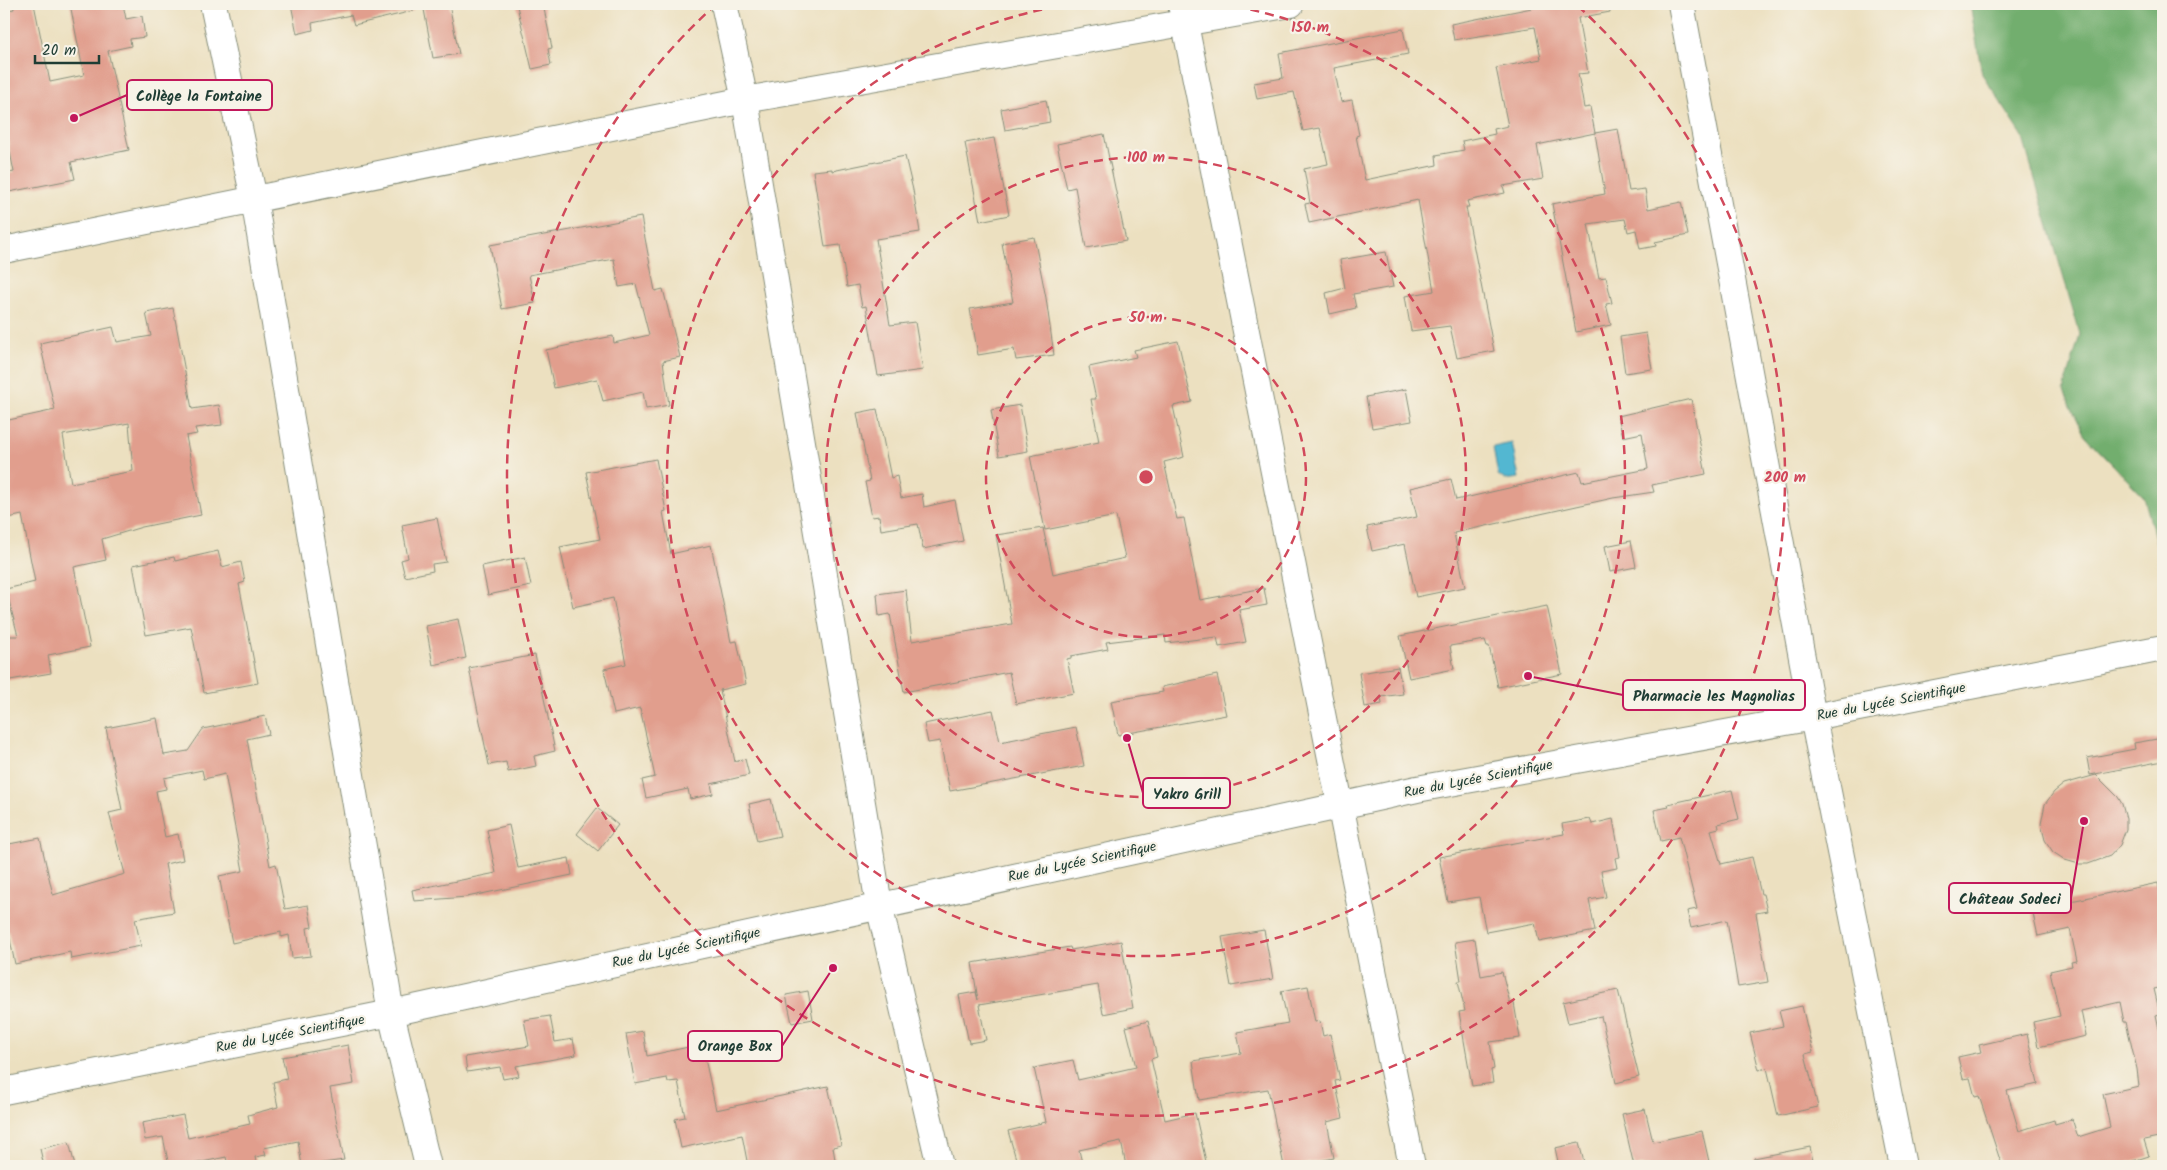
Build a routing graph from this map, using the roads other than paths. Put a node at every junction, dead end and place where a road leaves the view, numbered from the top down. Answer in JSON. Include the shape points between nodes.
{"nodes":[{"id":1,"x":213,"y":4,"type":"edge"},
{"id":2,"x":724,"y":4,"type":"edge"},
{"id":3,"x":1291,"y":4,"type":"edge"},
{"id":4,"x":1681,"y":4,"type":"edge"},
{"id":5,"x":1183,"y":14,"type":"edge"},
{"id":6,"x":745,"y":100,"type":"junction"},
{"id":7,"x":254,"y":199,"type":"junction"},
{"id":8,"x":4,"y":250,"type":"edge"},
{"id":9,"x":2163,"y":648,"type":"edge"},
{"id":10,"x":1813,"y":717,"type":"junction"},
{"id":11,"x":1341,"y":805,"type":"junction"},
{"id":12,"x":879,"y":905,"type":"junction"},
{"id":13,"x":391,"y":1013,"type":"junction"},
{"id":14,"x":4,"y":1091,"type":"edge"},
{"id":15,"x":428,"y":1166,"type":"edge"},
{"id":16,"x":940,"y":1166,"type":"edge"},
{"id":17,"x":1412,"y":1166,"type":"edge"},
{"id":18,"x":1903,"y":1166,"type":"edge"}],
"edges":[{"from":1,"to":7,"type":"street"},
{"from":2,"to":6,"type":"street"},
{"from":3,"to":5,"type":"street"},
{"from":4,"to":10,"type":"street"},
{"from":5,"to":6,"type":"street"},
{"from":5,"to":11,"type":"street"},
{"from":6,"to":7,"type":"street"},
{"from":6,"to":12,"type":"street"},
{"from":7,"to":8,"type":"street"},
{"from":7,"to":13,"type":"street"},
{"from":9,"to":10,"type":"street","name":"Rue du Lycée Scientifique"},
{"from":10,"to":11,"type":"street","name":"Rue du Lycée Scientifique"},
{"from":10,"to":18,"type":"street"},
{"from":11,"to":12,"type":"street","name":"Rue du Lycée Scientifique"},
{"from":11,"to":17,"type":"street"},
{"from":12,"to":13,"type":"street","name":"Rue du Lycée Scientifique"},
{"from":12,"to":16,"type":"street"},
{"from":13,"to":14,"type":"street","name":"Rue du Lycée Scientifique"},
{"from":13,"to":15,"type":"street"}]}
